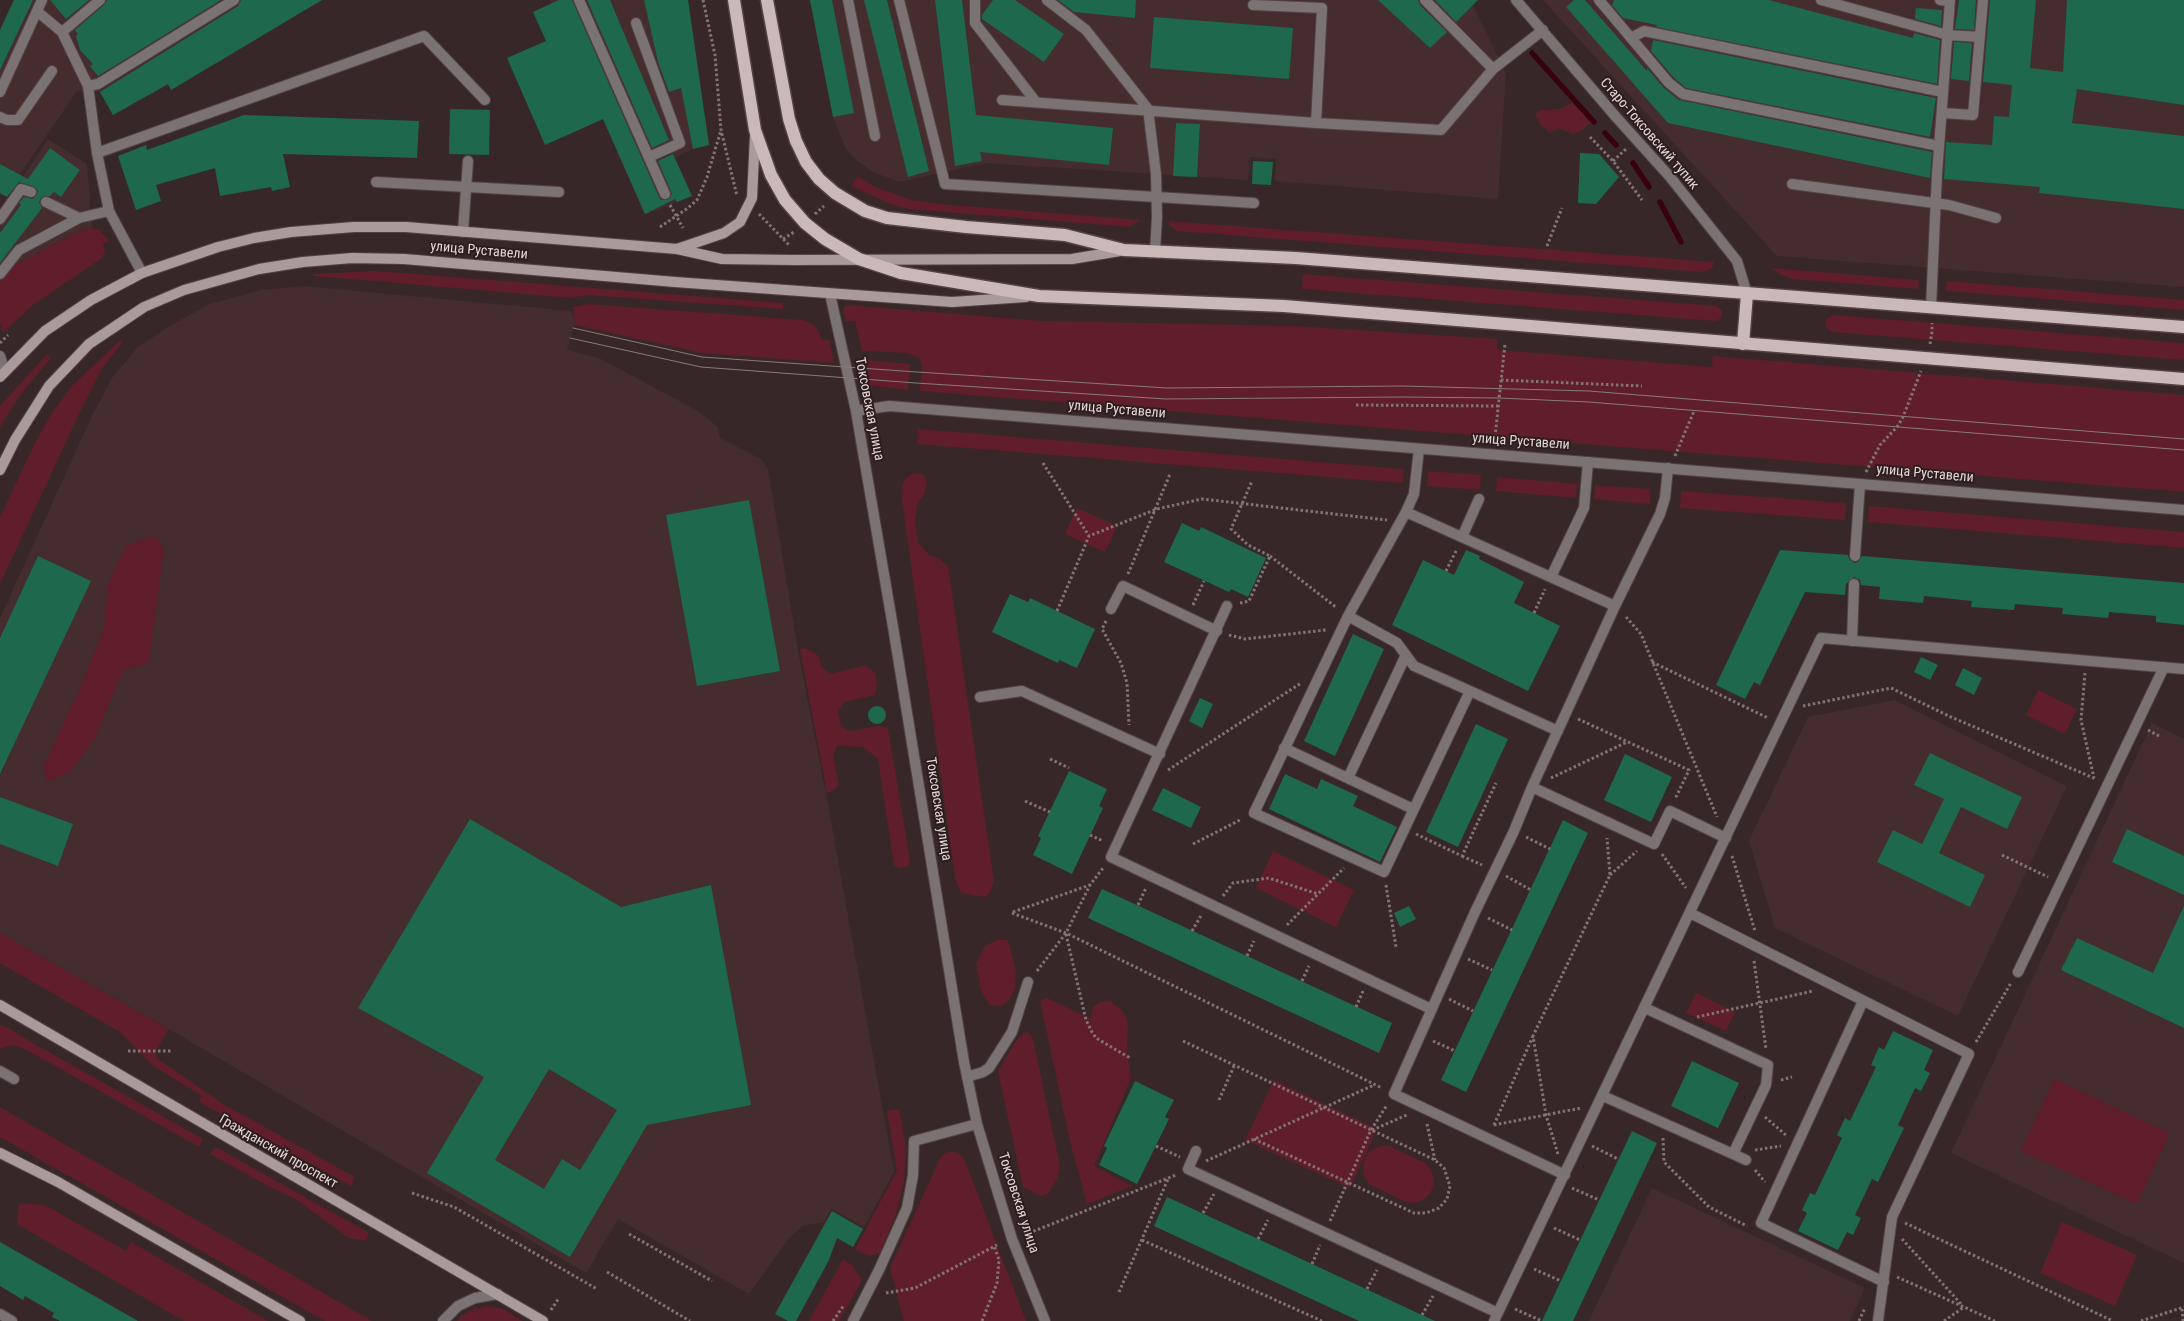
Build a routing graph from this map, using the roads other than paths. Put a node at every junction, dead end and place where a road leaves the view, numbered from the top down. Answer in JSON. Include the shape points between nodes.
{"nodes":[{"id":1,"x":42,"y":0,"type":"edge"},
{"id":2,"x":100,"y":0,"type":"edge"},
{"id":3,"x":234,"y":0,"type":"edge"},
{"id":4,"x":579,"y":0,"type":"edge"},
{"id":5,"x":734,"y":0,"type":"edge"},
{"id":6,"x":767,"y":0,"type":"edge"},
{"id":7,"x":848,"y":0,"type":"edge"},
{"id":8,"x":899,"y":0,"type":"edge"},
{"id":9,"x":975,"y":0,"type":"edge"},
{"id":10,"x":1047,"y":0,"type":"edge"},
{"id":11,"x":1425,"y":0,"type":"edge"},
{"id":12,"x":1516,"y":0,"type":"edge"},
{"id":13,"x":1599,"y":0,"type":"edge"},
{"id":14,"x":1821,"y":0,"type":"edge"},
{"id":15,"x":1861,"y":0,"type":"edge"},
{"id":16,"x":1940,"y":0,"type":"edge"},
{"id":17,"x":1950,"y":0,"type":"edge"},
{"id":18,"x":1983,"y":0,"type":"edge"},
{"id":19,"x":1253,"y":5,"type":"dead end"},
{"id":20,"x":1854,"y":9,"type":"junction"},
{"id":21,"x":38,"y":12,"type":"junction"},
{"id":22,"x":636,"y":23,"type":"dead end"},
{"id":23,"x":1543,"y":30,"type":"junction"},
{"id":24,"x":62,"y":32,"type":"junction"},
{"id":25,"x":1948,"y":34,"type":"junction"},
{"id":26,"x":1980,"y":37,"type":"junction"},
{"id":27,"x":1631,"y":38,"type":"junction"},
{"id":28,"x":1493,"y":69,"type":"junction"},
{"id":29,"x":52,"y":70,"type":"dead end"},
{"id":30,"x":88,"y":86,"type":"junction"},
{"id":31,"x":0,"y":92,"type":"edge"},
{"id":32,"x":1944,"y":92,"type":"junction"},
{"id":33,"x":485,"y":100,"type":"dead end"},
{"id":34,"x":1002,"y":100,"type":"dead end"},
{"id":35,"x":1036,"y":102,"type":"junction"},
{"id":36,"x":1148,"y":109,"type":"junction"},
{"id":37,"x":1942,"y":113,"type":"junction"},
{"id":38,"x":0,"y":117,"type":"edge"},
{"id":39,"x":1316,"y":123,"type":"junction"},
{"id":40,"x":755,"y":130,"type":"junction"},
{"id":41,"x":875,"y":136,"type":"dead end"},
{"id":42,"x":1939,"y":146,"type":"junction"},
{"id":43,"x":97,"y":153,"type":"junction"},
{"id":44,"x":649,"y":157,"type":"junction"},
{"id":45,"x":468,"y":161,"type":"dead end"},
{"id":46,"x":376,"y":182,"type":"dead end"},
{"id":47,"x":1792,"y":184,"type":"dead end"},
{"id":48,"x":466,"y":186,"type":"junction"},
{"id":49,"x":31,"y":192,"type":"dead end"},
{"id":50,"x":559,"y":192,"type":"dead end"},
{"id":51,"x":665,"y":194,"type":"dead end"},
{"id":52,"x":1156,"y":195,"type":"junction"},
{"id":53,"x":46,"y":202,"type":"dead end"},
{"id":54,"x":1254,"y":203,"type":"dead end"},
{"id":55,"x":1936,"y":203,"type":"junction"},
{"id":56,"x":109,"y":211,"type":"junction"},
{"id":57,"x":79,"y":218,"type":"junction"},
{"id":58,"x":1996,"y":218,"type":"dead end"},
{"id":59,"x":0,"y":219,"type":"edge"},
{"id":60,"x":463,"y":232,"type":"junction"},
{"id":61,"x":677,"y":249,"type":"junction"},
{"id":62,"x":1124,"y":250,"type":"junction"},
{"id":63,"x":1154,"y":252,"type":"junction"},
{"id":64,"x":859,"y":259,"type":"junction"},
{"id":65,"x":142,"y":272,"type":"junction"},
{"id":66,"x":0,"y":274,"type":"edge"},
{"id":67,"x":830,"y":294,"type":"junction"},
{"id":68,"x":1747,"y":294,"type":"junction"},
{"id":69,"x":1040,"y":296,"type":"junction"},
{"id":70,"x":1931,"y":307,"type":"junction"},
{"id":71,"x":2184,"y":328,"type":"edge"},
{"id":72,"x":1743,"y":344,"type":"junction"},
{"id":73,"x":0,"y":356,"type":"edge"},
{"id":74,"x":2,"y":374,"type":"edge"},
{"id":75,"x":2184,"y":379,"type":"edge"},
{"id":76,"x":856,"y":411,"type":"junction"},
{"id":77,"x":1419,"y":449,"type":"junction"},
{"id":78,"x":1588,"y":462,"type":"junction"},
{"id":79,"x":1668,"y":468,"type":"junction"},
{"id":80,"x":0,"y":470,"type":"edge"},
{"id":81,"x":1860,"y":484,"type":"junction"},
{"id":82,"x":1479,"y":499,"type":"dead end"},
{"id":83,"x":2184,"y":510,"type":"edge"},
{"id":84,"x":1403,"y":517,"type":"junction"},
{"id":85,"x":1462,"y":537,"type":"junction"},
{"id":86,"x":1855,"y":556,"type":"dead end"},
{"id":87,"x":1551,"y":577,"type":"junction"},
{"id":88,"x":1854,"y":584,"type":"dead end"},
{"id":89,"x":1227,"y":606,"type":"road end"},
{"id":90,"x":1615,"y":606,"type":"junction"},
{"id":91,"x":1112,"y":609,"type":"road end"},
{"id":92,"x":1348,"y":616,"type":"junction"},
{"id":93,"x":1216,"y":631,"type":"junction"},
{"id":94,"x":1852,"y":641,"type":"junction"},
{"id":95,"x":1406,"y":655,"type":"junction"},
{"id":96,"x":2164,"y":667,"type":"junction"},
{"id":97,"x":2184,"y":668,"type":"edge"},
{"id":98,"x":1470,"y":691,"type":"junction"},
{"id":99,"x":980,"y":697,"type":"dead end"},
{"id":100,"x":1558,"y":730,"type":"junction"},
{"id":101,"x":1284,"y":748,"type":"junction"},
{"id":102,"x":1160,"y":754,"type":"junction"},
{"id":103,"x":1348,"y":778,"type":"junction"},
{"id":104,"x":1532,"y":787,"type":"junction"},
{"id":105,"x":1414,"y":809,"type":"junction"},
{"id":106,"x":1726,"y":838,"type":"junction"},
{"id":107,"x":1690,"y":913,"type":"junction"},
{"id":108,"x":2018,"y":972,"type":"road end"},
{"id":109,"x":1028,"y":982,"type":"road end"},
{"id":110,"x":1863,"y":1001,"type":"junction"},
{"id":111,"x":0,"y":1005,"type":"edge"},
{"id":112,"x":1645,"y":1008,"type":"junction"},
{"id":113,"x":1431,"y":1009,"type":"junction"},
{"id":114,"x":0,"y":1071,"type":"edge"},
{"id":115,"x":967,"y":1077,"type":"junction"},
{"id":116,"x":14,"y":1079,"type":"dead end"},
{"id":117,"x":1601,"y":1100,"type":"junction"},
{"id":118,"x":977,"y":1124,"type":"junction"},
{"id":119,"x":1196,"y":1151,"type":"dead end"},
{"id":120,"x":0,"y":1153,"type":"edge"},
{"id":121,"x":1732,"y":1154,"type":"junction"},
{"id":122,"x":1746,"y":1160,"type":"road end"},
{"id":123,"x":1563,"y":1179,"type":"junction"},
{"id":124,"x":1884,"y":1277,"type":"junction"},
{"id":125,"x":498,"y":1294,"type":"junction"},
{"id":126,"x":0,"y":1314,"type":"edge"},
{"id":127,"x":1496,"y":1317,"type":"edge"},
{"id":128,"x":12,"y":1321,"type":"edge"},
{"id":129,"x":300,"y":1321,"type":"edge"},
{"id":130,"x":443,"y":1321,"type":"edge"},
{"id":131,"x":542,"y":1321,"type":"edge"},
{"id":132,"x":853,"y":1321,"type":"edge"},
{"id":133,"x":1044,"y":1321,"type":"edge"},
{"id":134,"x":1878,"y":1321,"type":"edge"}],
"edges":[{"from":1,"to":21,"type":"street"},
{"from":2,"to":24,"type":"street"},
{"from":3,"to":30,"type":"street","via":[[98,84]]},
{"from":4,"to":44,"type":"street"},
{"from":5,"to":40,"type":"main road"},
{"from":6,"to":62,"type":"main road","via":[[796,141],[806,162],[835,193],[866,211],[887,218],[1065,235]]},
{"from":7,"to":41,"type":"street"},
{"from":8,"to":52,"type":"street","via":[[945,184]]},
{"from":9,"to":35,"type":"street","via":[[975,23]]},
{"from":10,"to":36,"type":"street","via":[[1086,30]]},
{"from":11,"to":28,"type":"street"},
{"from":12,"to":23,"type":"street","name":"Старо-Токсовский тупик"},
{"from":13,"to":27,"type":"street"},
{"from":14,"to":20,"type":"street"},
{"from":15,"to":20,"type":"street"},
{"from":16,"to":17,"type":"street"},
{"from":17,"to":25,"type":"street"},
{"from":18,"to":26,"type":"street"},
{"from":19,"to":39,"type":"street","via":[[1322,8]]},
{"from":20,"to":25,"type":"street"},
{"from":21,"to":24,"type":"street"},
{"from":21,"to":31,"type":"street"},
{"from":22,"to":44,"type":"street","via":[[680,144]]},
{"from":23,"to":28,"type":"street"},
{"from":23,"to":68,"type":"street","name":"Старо-Токсовский тупик","via":[[1738,261]]},
{"from":24,"to":30,"type":"street"},
{"from":25,"to":26,"type":"street"},
{"from":25,"to":32,"type":"street"},
{"from":26,"to":37,"type":"street","via":[[1973,115]]},
{"from":27,"to":32,"type":"street","via":[[1644,31]]},
{"from":27,"to":42,"type":"street","via":[[1669,83],[1683,94]]},
{"from":28,"to":39,"type":"street","via":[[1441,130]]},
{"from":29,"to":38,"type":"street","via":[[18,120]]},
{"from":30,"to":43,"type":"street"},
{"from":32,"to":37,"type":"street"},
{"from":33,"to":43,"type":"street","via":[[424,36]]},
{"from":34,"to":35,"type":"street"},
{"from":35,"to":36,"type":"street"},
{"from":36,"to":39,"type":"street"},
{"from":36,"to":52,"type":"street"},
{"from":37,"to":42,"type":"street"},
{"from":40,"to":61,"type":"main road","via":[[752,198],[740,222],[724,233]]},
{"from":40,"to":64,"type":"main road","via":[[785,200],[805,223],[825,239]]},
{"from":42,"to":55,"type":"street"},
{"from":43,"to":56,"type":"street"},
{"from":44,"to":51,"type":"street"},
{"from":45,"to":48,"type":"street"},
{"from":46,"to":48,"type":"street"},
{"from":47,"to":55,"type":"street"},
{"from":48,"to":50,"type":"street"},
{"from":48,"to":60,"type":"street"},
{"from":49,"to":59,"type":"street","via":[[21,188]]},
{"from":52,"to":54,"type":"street"},
{"from":52,"to":63,"type":"street"},
{"from":53,"to":57,"type":"street"},
{"from":55,"to":58,"type":"street"},
{"from":55,"to":70,"type":"street"},
{"from":56,"to":57,"type":"street"},
{"from":56,"to":65,"type":"street"},
{"from":57,"to":66,"type":"street","via":[[18,250]]},
{"from":60,"to":61,"type":"main road","name":"улица Руставели"},
{"from":60,"to":65,"type":"main road","name":"улица Руставели","via":[[389,227],[291,232],[218,247]]},
{"from":61,"to":64,"type":"main road","name":"улица Руставели","via":[[722,258]]},
{"from":62,"to":63,"type":"main road","name":"улица Руставели"},
{"from":62,"to":64,"type":"main road","name":"улица Руставели","via":[[1072,259]]},
{"from":63,"to":68,"type":"main road","name":"улица Руставели","via":[[1296,258]]},
{"from":64,"to":69,"type":"main road","name":"улица Руставели","via":[[901,273]]},
{"from":65,"to":74,"type":"main road","name":"улица Руставели","via":[[91,300],[45,331]]},
{"from":67,"to":69,"type":"main road","name":"улица Руставели","via":[[952,302]]},
{"from":67,"to":76,"type":"street","name":"Токсовская улица"},
{"from":67,"to":80,"type":"main road","name":"улица Руставели","via":[[404,259],[352,258],[259,269],[184,290],[144,307],[89,344],[49,386],[14,440]]},
{"from":68,"to":70,"type":"main road","name":"улица Руставели"},
{"from":68,"to":72,"type":"main road"},
{"from":69,"to":72,"type":"main road","name":"улица Руставели","via":[[1284,306]]},
{"from":70,"to":71,"type":"main road","name":"улица Руставели"},
{"from":72,"to":75,"type":"main road","name":"улица Руставели"},
{"from":73,"to":74,"type":"street"},
{"from":76,"to":77,"type":"street","name":"улица Руставели","via":[[889,406]]},
{"from":76,"to":115,"type":"street","name":"Токсовская улица"},
{"from":77,"to":78,"type":"street","name":"улица Руставели"},
{"from":77,"to":84,"type":"street","via":[[1414,494]]},
{"from":78,"to":79,"type":"street","name":"улица Руставели"},
{"from":78,"to":87,"type":"street","via":[[1584,508]]},
{"from":79,"to":81,"type":"street","name":"улица Руставели"},
{"from":79,"to":90,"type":"street","via":[[1660,514]]},
{"from":81,"to":83,"type":"street","name":"улица Руставели"},
{"from":81,"to":86,"type":"street"},
{"from":82,"to":85,"type":"street"},
{"from":84,"to":85,"type":"street"},
{"from":84,"to":92,"type":"street"},
{"from":85,"to":87,"type":"street"},
{"from":87,"to":90,"type":"street"},
{"from":88,"to":94,"type":"street"},
{"from":89,"to":93,"type":"street"},
{"from":90,"to":100,"type":"street"},
{"from":91,"to":93,"type":"street","via":[[1123,586]]},
{"from":92,"to":95,"type":"street","via":[[1398,643]]},
{"from":92,"to":101,"type":"street"},
{"from":93,"to":102,"type":"street"},
{"from":94,"to":96,"type":"street"},
{"from":94,"to":106,"type":"street","via":[[1821,638]]},
{"from":95,"to":98,"type":"street","via":[[1414,666]]},
{"from":95,"to":103,"type":"street"},
{"from":96,"to":97,"type":"street"},
{"from":96,"to":108,"type":"street"},
{"from":98,"to":100,"type":"street"},
{"from":98,"to":105,"type":"street"},
{"from":99,"to":102,"type":"street","via":[[1022,692]]},
{"from":100,"to":104,"type":"street"},
{"from":101,"to":103,"type":"street"},
{"from":101,"to":105,"type":"street","via":[[1254,813],[1384,872]]},
{"from":102,"to":113,"type":"street","via":[[1111,857]]},
{"from":103,"to":105,"type":"street"},
{"from":104,"to":106,"type":"street","via":[[1654,844],[1670,811]]},
{"from":104,"to":113,"type":"street"},
{"from":106,"to":107,"type":"street"},
{"from":107,"to":110,"type":"street"},
{"from":107,"to":112,"type":"street"},
{"from":109,"to":115,"type":"street","via":[[1008,1039],[989,1068]]},
{"from":110,"to":124,"type":"street","via":[[1969,1054],[1891,1222]]},
{"from":110,"to":124,"type":"street","via":[[1761,1223]]},
{"from":111,"to":125,"type":"main road","name":"Гражданский проспект"},
{"from":112,"to":117,"type":"street"},
{"from":112,"to":121,"type":"street","via":[[1768,1065],[1766,1085]]},
{"from":113,"to":123,"type":"street","via":[[1394,1094]]},
{"from":114,"to":116,"type":"street"},
{"from":115,"to":118,"type":"street","name":"Токсовская улица"},
{"from":117,"to":121,"type":"street"},
{"from":117,"to":123,"type":"street"},
{"from":118,"to":132,"type":"street","via":[[914,1141],[913,1175],[907,1208]]},
{"from":118,"to":133,"type":"street","name":"Токсовская улица","via":[[1012,1239]]},
{"from":119,"to":127,"type":"street","via":[[1190,1165],[1220,1183],[1438,1286]]},
{"from":120,"to":129,"type":"main road","via":[[58,1182]]},
{"from":121,"to":122,"type":"street"},
{"from":123,"to":127,"type":"street"},
{"from":124,"to":134,"type":"street"},
{"from":125,"to":130,"type":"street","via":[[475,1298],[458,1306]]},
{"from":125,"to":131,"type":"main road","name":"Гражданский проспект"},
{"from":126,"to":128,"type":"street"}]}
